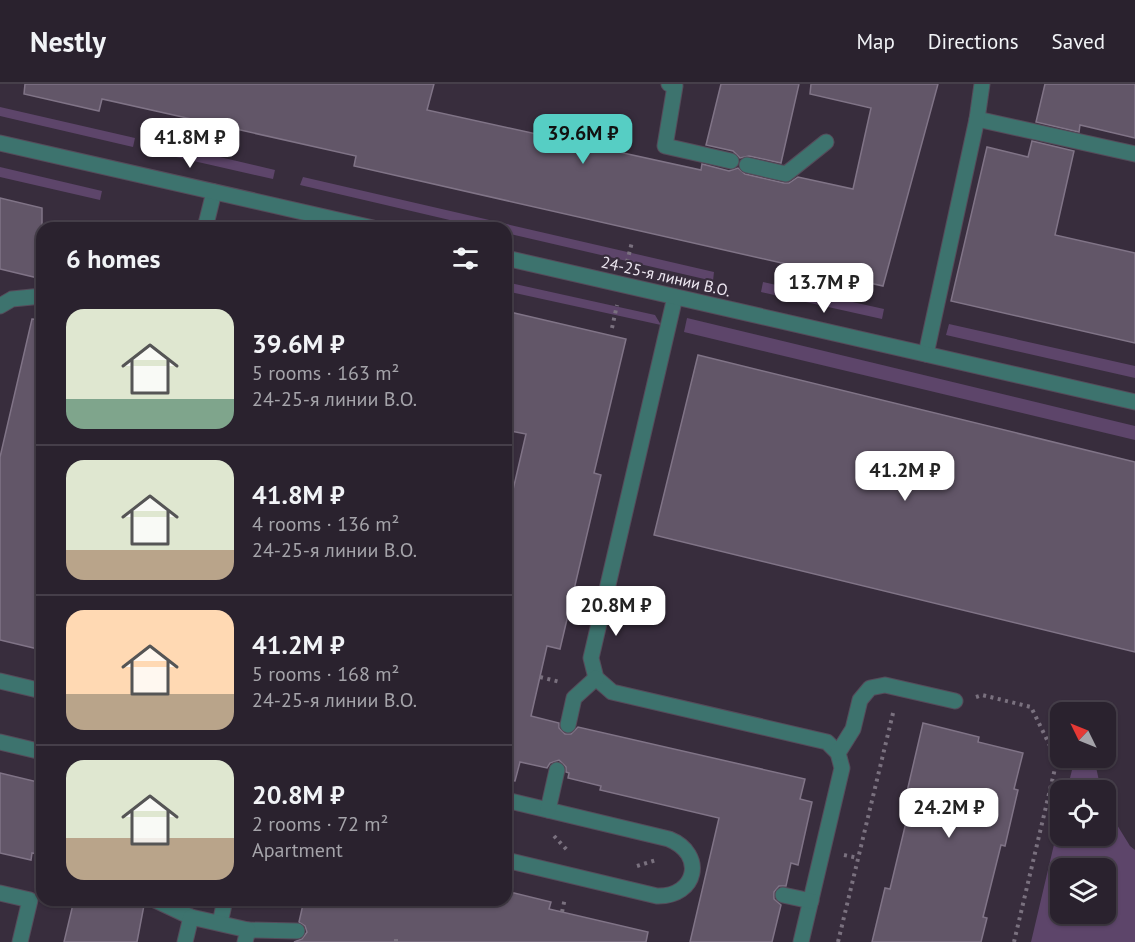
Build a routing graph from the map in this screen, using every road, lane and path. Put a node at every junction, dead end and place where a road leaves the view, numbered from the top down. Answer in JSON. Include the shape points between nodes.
{"nodes":[{"id":1,"x":669,"y":84,"type":"edge"},
{"id":2,"x":982,"y":84,"type":"edge"},
{"id":3,"x":977,"y":119,"type":"junction"},
{"id":4,"x":826,"y":142,"type":"dead end"},
{"id":5,"x":0,"y":143,"type":"edge"},
{"id":6,"x":1135,"y":154,"type":"edge"},
{"id":7,"x":731,"y":161,"type":"dead end"},
{"id":8,"x":747,"y":165,"type":"dead end"},
{"id":9,"x":214,"y":192,"type":"junction"},
{"id":10,"x":206,"y":222,"type":"edge"},
{"id":11,"x":346,"y":222,"type":"edge"},
{"id":12,"x":632,"y":242,"type":"dead end"},
{"id":13,"x":512,"y":259,"type":"edge"},
{"id":14,"x":627,"y":262,"type":"dead end"},
{"id":15,"x":36,"y":297,"type":"edge"},
{"id":16,"x":675,"y":297,"type":"junction"},
{"id":17,"x":617,"y":305,"type":"dead end"},
{"id":18,"x":0,"y":306,"type":"edge"},
{"id":19,"x":612,"y":328,"type":"dead end"},
{"id":20,"x":926,"y":354,"type":"junction"},
{"id":21,"x":1135,"y":402,"type":"edge"},
{"id":22,"x":596,"y":678,"type":"junction"},
{"id":23,"x":0,"y":681,"type":"edge"},
{"id":24,"x":899,"y":688,"type":"junction"},
{"id":25,"x":36,"y":690,"type":"edge"},
{"id":26,"x":955,"y":701,"type":"joint"},
{"id":27,"x":568,"y":725,"type":"dead end"},
{"id":28,"x":0,"y":742,"type":"edge"},
{"id":29,"x":36,"y":751,"type":"edge"},
{"id":30,"x":838,"y":753,"type":"junction"},
{"id":31,"x":557,"y":770,"type":"dead end"},
{"id":32,"x":512,"y":801,"type":"edge"},
{"id":33,"x":548,"y":810,"type":"junction"},
{"id":34,"x":548,"y":831,"type":"dead end"},
{"id":35,"x":573,"y":855,"type":"dead end"},
{"id":36,"x":512,"y":861,"type":"edge"},
{"id":37,"x":0,"y":893,"type":"edge"},
{"id":38,"x":36,"y":894,"type":"edge"},
{"id":39,"x":783,"y":895,"type":"dead end"},
{"id":40,"x":30,"y":900,"type":"junction"},
{"id":41,"x":811,"y":901,"type":"junction"},
{"id":42,"x":168,"y":906,"type":"edge"},
{"id":43,"x":224,"y":906,"type":"edge"},
{"id":44,"x":191,"y":917,"type":"junction"},
{"id":45,"x":220,"y":923,"type":"junction"},
{"id":46,"x":297,"y":931,"type":"dead end"},
{"id":47,"x":247,"y":936,"type":"edge"},
{"id":48,"x":20,"y":942,"type":"edge"},
{"id":49,"x":185,"y":942,"type":"edge"},
{"id":50,"x":801,"y":942,"type":"edge"},
{"id":51,"x":838,"y":942,"type":"edge"},
{"id":52,"x":1014,"y":942,"type":"edge"}],
"edges":[{"from":1,"to":7,"type":"street","via":[[675,86],[665,146]]},
{"from":2,"to":3,"type":"street"},
{"from":3,"to":6,"type":"street"},
{"from":3,"to":20,"type":"street"},
{"from":4,"to":8,"type":"street","via":[[786,174]]},
{"from":5,"to":9,"type":"street"},
{"from":9,"to":10,"type":"street"},
{"from":9,"to":11,"type":"street"},
{"from":12,"to":14,"type":"path"},
{"from":13,"to":16,"type":"street","name":"24-25-я линии В.О."},
{"from":15,"to":18,"type":"street","via":[[12,299]]},
{"from":16,"to":20,"type":"street","name":"24-25-я линии В.О."},
{"from":16,"to":22,"type":"street","via":[[591,658]]},
{"from":17,"to":19,"type":"path"},
{"from":20,"to":21,"type":"street","name":"24-25-я линии В.О."},
{"from":22,"to":27,"type":"street","via":[[574,698]]},
{"from":22,"to":30,"type":"street","via":[[612,692],[827,742]]},
{"from":23,"to":25,"type":"street"},
{"from":24,"to":26,"type":"street"},
{"from":24,"to":30,"type":"street","via":[[870,688],[860,700],[854,729]]},
{"from":24,"to":51,"type":"path"},
{"from":26,"to":52,"type":"path","via":[[982,695],[1031,706],[1057,760]]},
{"from":28,"to":29,"type":"street"},
{"from":30,"to":41,"type":"street","via":[[842,768]]},
{"from":31,"to":33,"type":"street"},
{"from":32,"to":33,"type":"street"},
{"from":33,"to":36,"type":"street","via":[[669,838],[688,850],[699,875],[676,893],[657,896]]},
{"from":34,"to":35,"type":"path"},
{"from":37,"to":40,"type":"street"},
{"from":38,"to":40,"type":"street"},
{"from":39,"to":41,"type":"street"},
{"from":40,"to":48,"type":"street"},
{"from":41,"to":50,"type":"street"},
{"from":42,"to":44,"type":"street"},
{"from":43,"to":45,"type":"street"},
{"from":44,"to":45,"type":"street"},
{"from":44,"to":49,"type":"street"},
{"from":45,"to":47,"type":"street"},
{"from":46,"to":47,"type":"street"}]}
